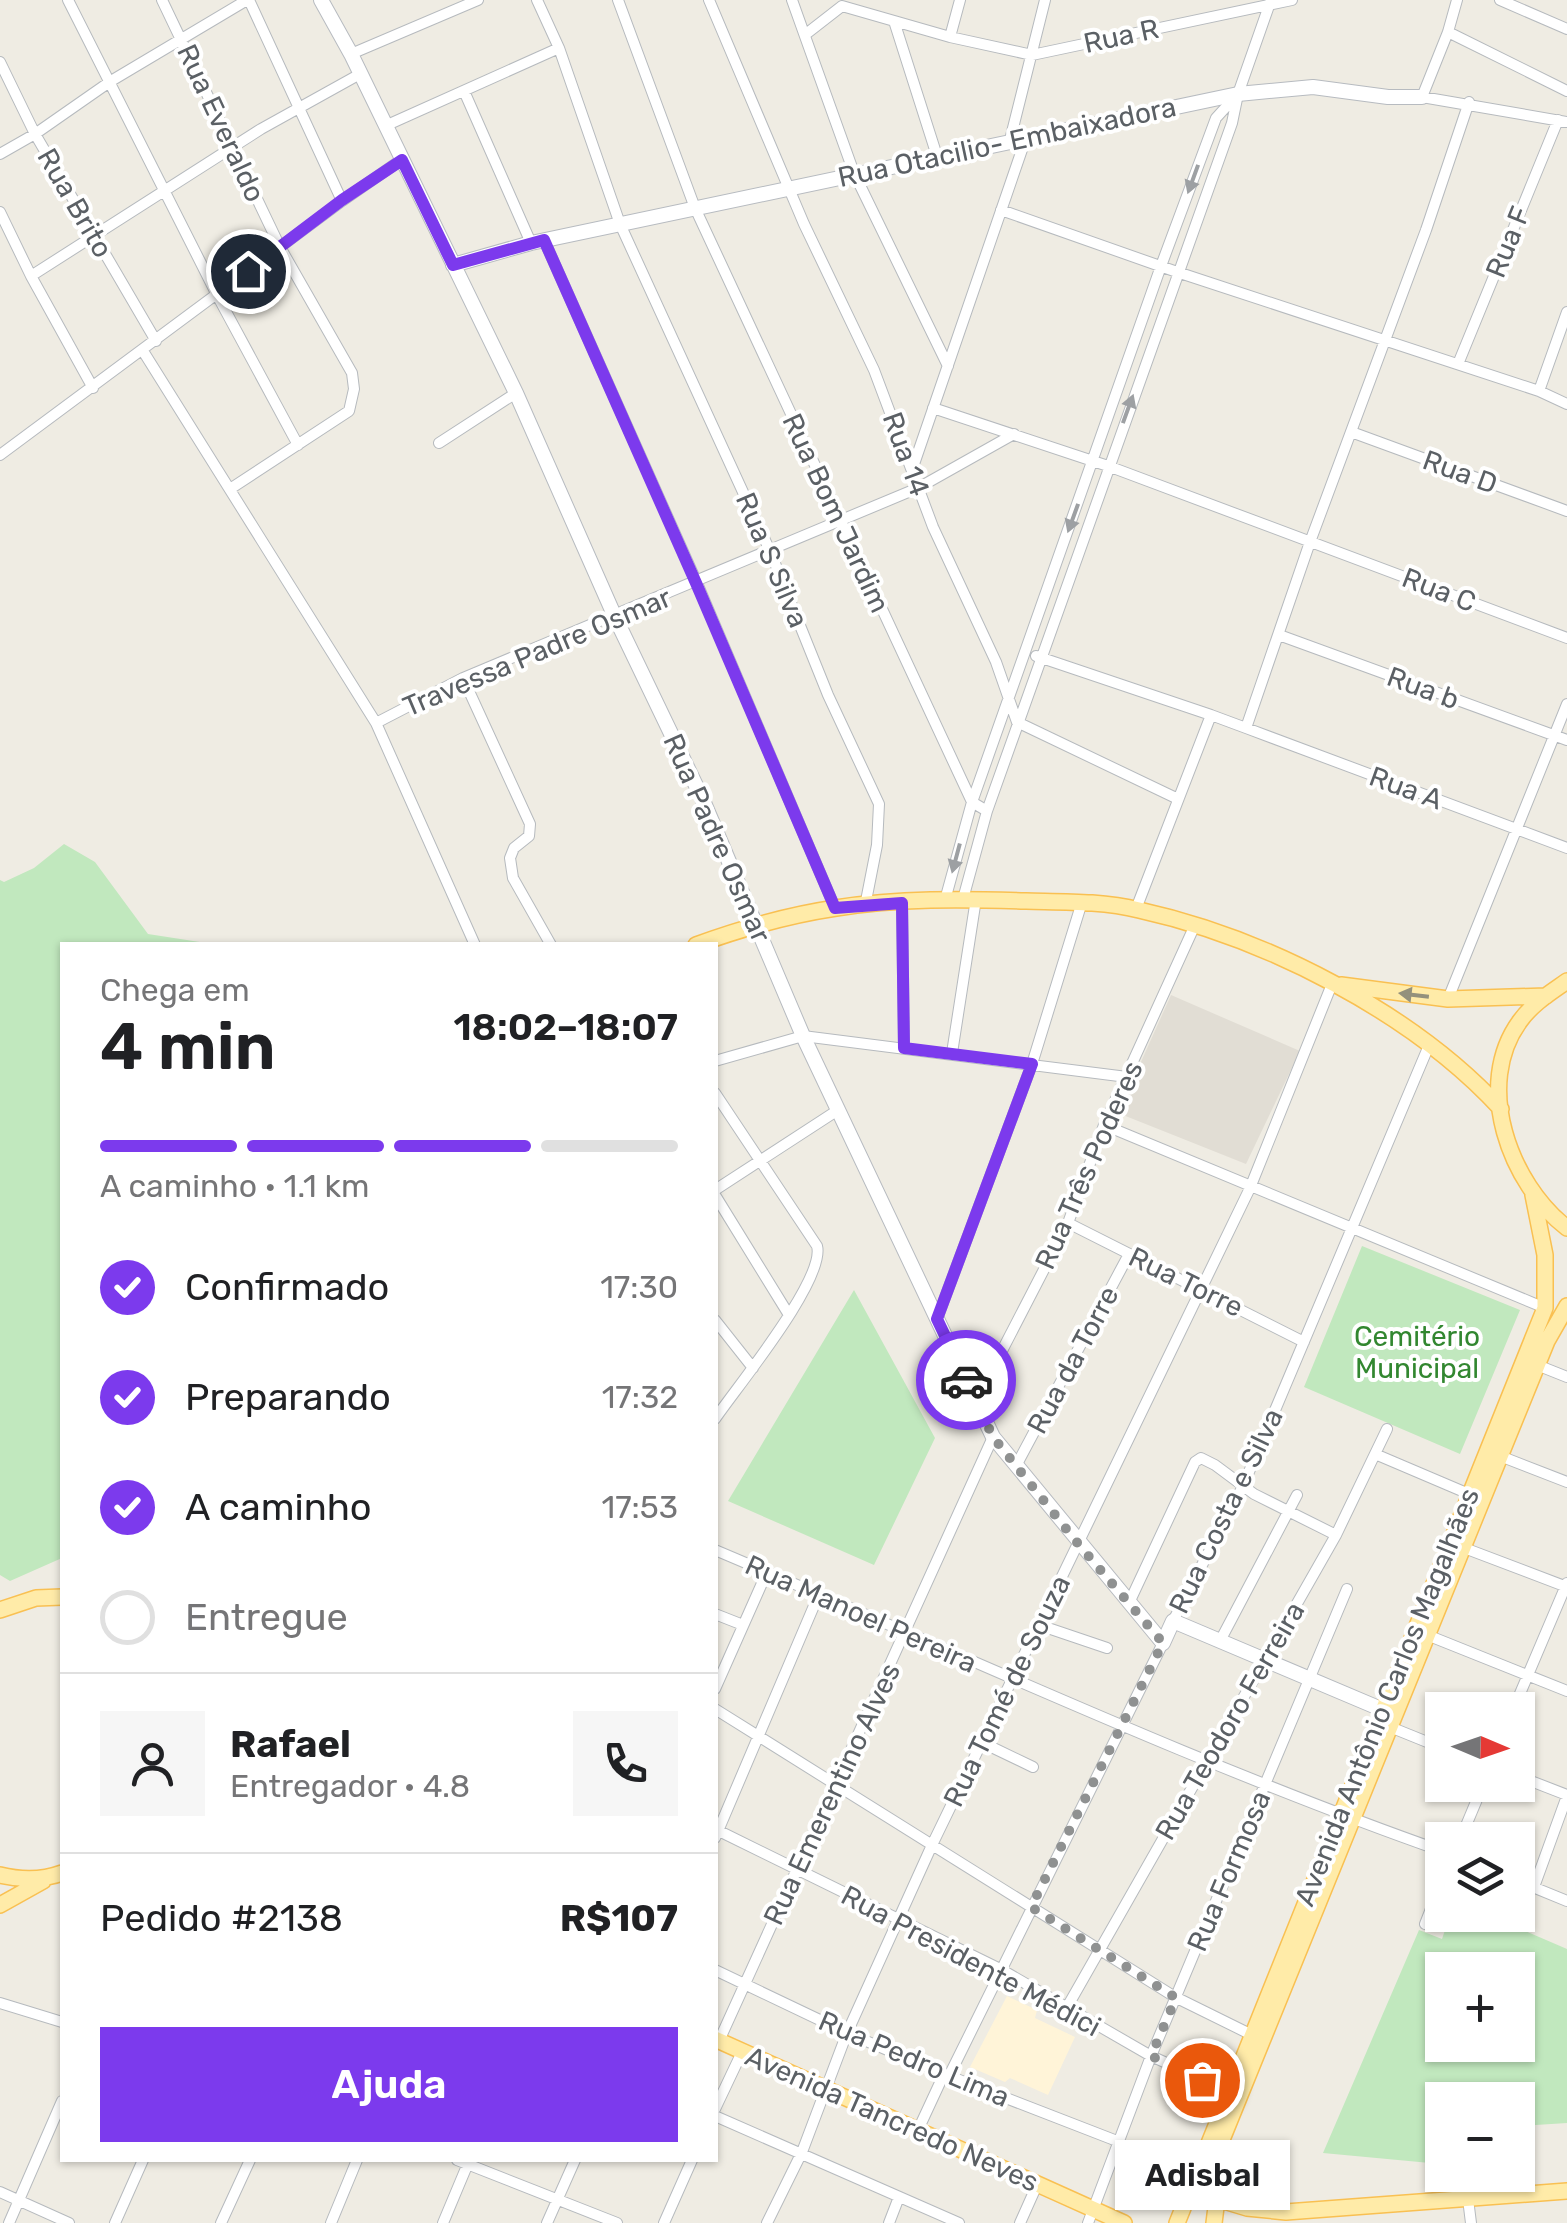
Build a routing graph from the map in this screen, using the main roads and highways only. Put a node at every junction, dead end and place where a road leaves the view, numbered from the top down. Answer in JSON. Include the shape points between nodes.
{"nodes":[{"id":1,"x":706,"y":942,"type":"edge"},
{"id":2,"x":1567,"y":981,"type":"edge"},
{"id":3,"x":1332,"y":984,"type":"junction"},
{"id":4,"x":1546,"y":996,"type":"junction"},
{"id":5,"x":1501,"y":1109,"type":"junction"},
{"id":6,"x":1533,"y":1196,"type":"junction"},
{"id":7,"x":1567,"y":1228,"type":"edge"},
{"id":8,"x":1567,"y":1306,"type":"edge"},
{"id":9,"x":1455,"y":1545,"type":"junction"},
{"id":10,"x":60,"y":1584,"type":"edge"},
{"id":11,"x":60,"y":1597,"type":"edge"},
{"id":12,"x":36,"y":1598,"type":"junction"},
{"id":13,"x":0,"y":1610,"type":"edge"},
{"id":14,"x":1346,"y":1817,"type":"junction"},
{"id":15,"x":0,"y":1875,"type":"edge"},
{"id":16,"x":57,"y":1875,"type":"edge"},
{"id":17,"x":0,"y":1905,"type":"edge"},
{"id":18,"x":1257,"y":2038,"type":"junction"},
{"id":19,"x":718,"y":2040,"type":"edge"},
{"id":20,"x":1567,"y":2191,"type":"edge"},
{"id":21,"x":1189,"y":2193,"type":"junction"},
{"id":22,"x":1215,"y":2197,"type":"junction"},
{"id":23,"x":1286,"y":2212,"type":"junction"},
{"id":24,"x":1091,"y":2216,"type":"edge"},
{"id":25,"x":1324,"y":2216,"type":"edge"},
{"id":26,"x":1124,"y":2223,"type":"edge"},
{"id":27,"x":1177,"y":2223,"type":"edge"},
{"id":28,"x":1214,"y":2223,"type":"edge"},
{"id":29,"x":1248,"y":2223,"type":"edge"}],
"edges":[{"from":1,"to":3,"type":"main road","via":[[835,908],[969,899],[1082,902],[1195,925]]},
{"from":2,"to":4,"type":"main road"},
{"from":4,"to":3,"type":"main road","one_way":true,"via":[[1448,999]]},
{"from":3,"to":5,"type":"main road","via":[[1455,1062]]},
{"from":4,"to":5,"type":"main road","via":[[1518,1023],[1505,1049]]},
{"from":5,"to":6,"type":"main road","via":[[1510,1150]]},
{"from":6,"to":7,"type":"main road"},
{"from":6,"to":9,"type":"main road","name":"Avenida Antônio Carlos Magalhães","via":[[1544,1255],[1544,1308]]},
{"from":8,"to":9,"type":"main road","name":"Avenida Antônio Carlos Magalhães"},
{"from":9,"to":14,"type":"main road","name":"Avenida Antônio Carlos Magalhães","via":[[1381,1710]]},
{"from":9,"to":14,"type":"main road","name":"Avenida Antônio Carlos Magalhães","via":[[1427,1636]]},
{"from":10,"to":12,"type":"main road"},
{"from":11,"to":12,"type":"main road"},
{"from":12,"to":13,"type":"main road"},
{"from":14,"to":18,"type":"main road","name":"Avenida Antônio Carlos Magalhães"},
{"from":15,"to":16,"type":"main road"},
{"from":16,"to":17,"type":"main road"},
{"from":18,"to":21,"type":"main road","name":"Avenida Antônio Carlos Magalhães","via":[[1228,2091]]},
{"from":18,"to":22,"type":"main road","name":"Avenida Antônio Carlos Magalhães","via":[[1216,2158]]},
{"from":19,"to":24,"type":"main road","name":"Avenida Tancredo Neves","via":[[1038,2185]]},
{"from":20,"to":25,"type":"main road"},
{"from":21,"to":22,"type":"main road"},
{"from":21,"to":27,"type":"main road","name":"Avenida Antônio Carlos Magalhães"},
{"from":22,"to":23,"type":"main road"},
{"from":22,"to":28,"type":"main road","name":"Avenida Antônio Carlos Magalhães"},
{"from":23,"to":25,"type":"main road"},
{"from":23,"to":29,"type":"main road"},
{"from":24,"to":26,"type":"main road","name":"Avenida Tancredo Neves"}]}
